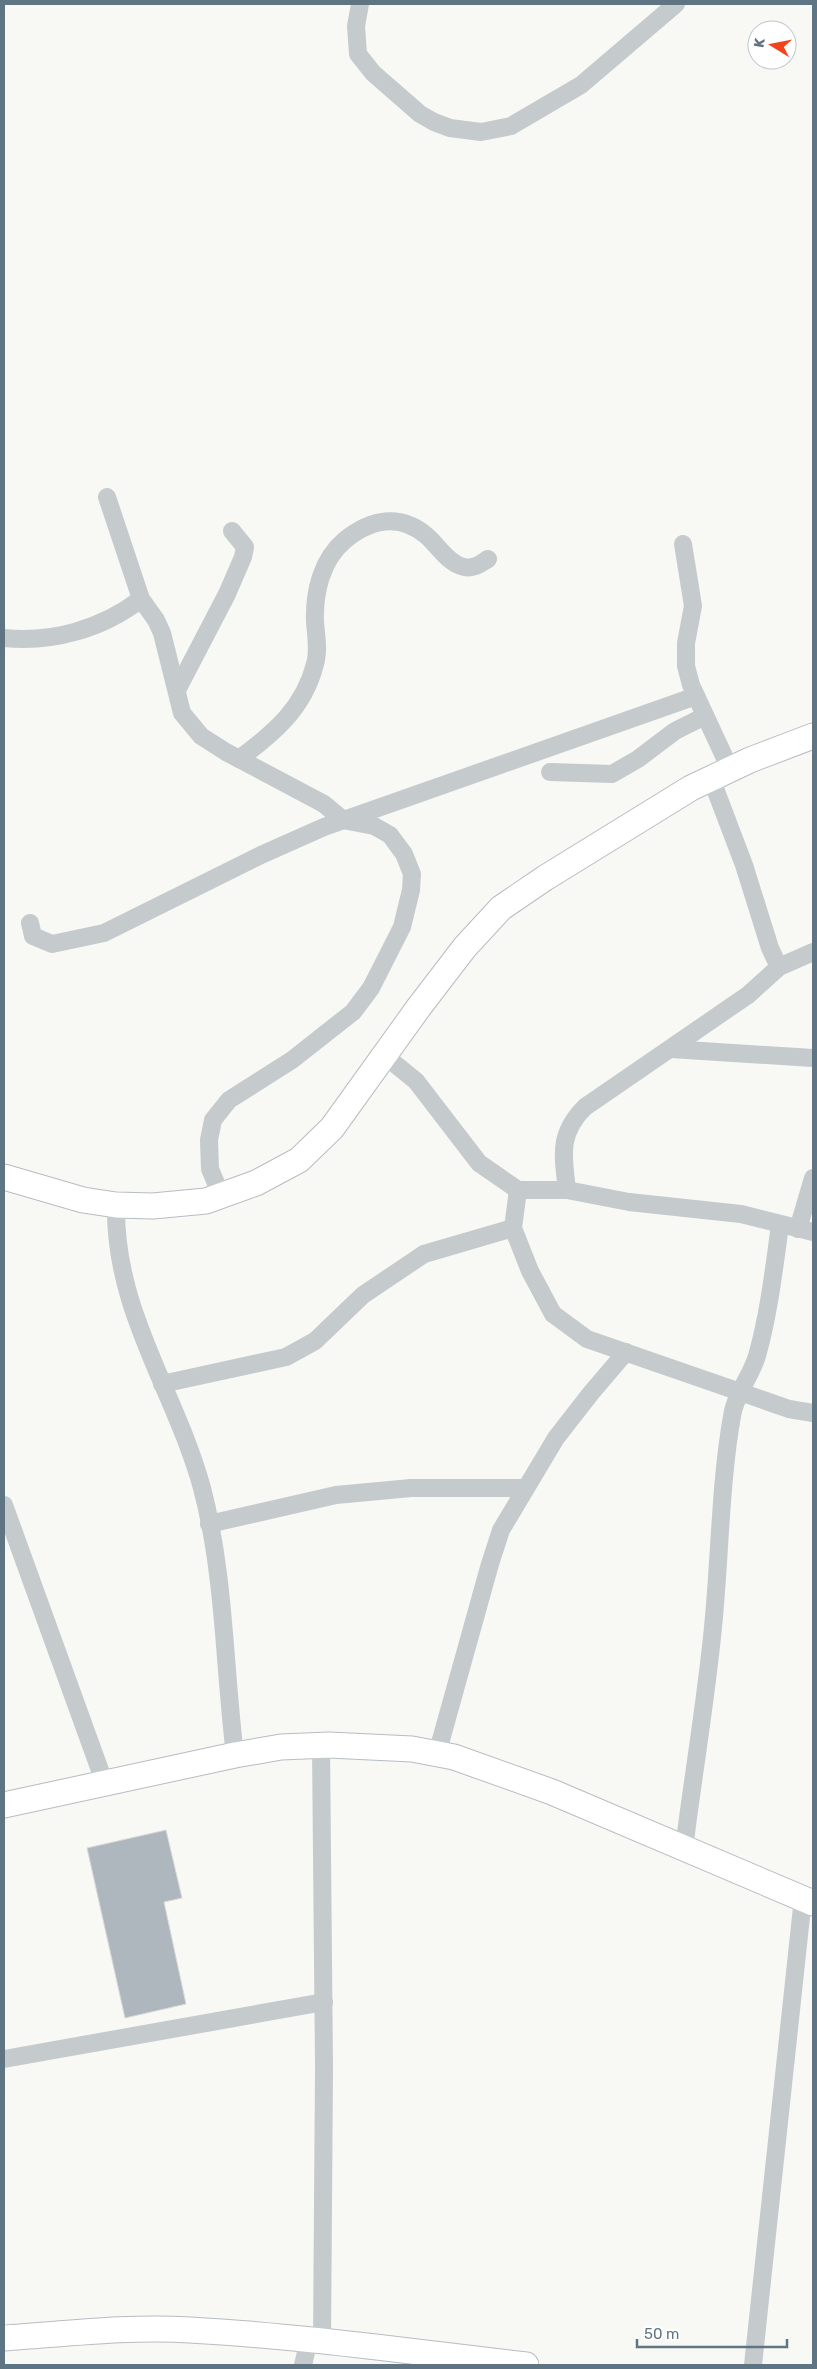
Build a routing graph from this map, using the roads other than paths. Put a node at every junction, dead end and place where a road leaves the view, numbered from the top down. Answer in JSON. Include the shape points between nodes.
{"nodes":[{"id":1,"x":360,"y":4,"type":"edge"},
{"id":2,"x":676,"y":4,"type":"edge"},
{"id":3,"x":107,"y":497,"type":"dead end"},
{"id":4,"x":232,"y":531,"type":"dead end"},
{"id":5,"x":683,"y":544,"type":"dead end"},
{"id":6,"x":488,"y":559,"type":"dead end"},
{"id":7,"x":140,"y":599,"type":"junction"},
{"id":8,"x":4,"y":638,"type":"edge"},
{"id":9,"x":177,"y":690,"type":"junction"},
{"id":10,"x":696,"y":696,"type":"junction"},
{"id":11,"x":705,"y":716,"type":"junction"},
{"id":12,"x":813,"y":736,"type":"edge"},
{"id":13,"x":239,"y":759,"type":"junction"},
{"id":14,"x":550,"y":772,"type":"dead end"},
{"id":15,"x":721,"y":774,"type":"junction"},
{"id":16,"x":343,"y":820,"type":"junction"},
{"id":17,"x":30,"y":923,"type":"dead end"},
{"id":18,"x":813,"y":952,"type":"edge"},
{"id":19,"x":779,"y":967,"type":"junction"},
{"id":20,"x":670,"y":1049,"type":"junction"},
{"id":21,"x":384,"y":1056,"type":"junction"},
{"id":22,"x":813,"y":1058,"type":"edge"},
{"id":23,"x":4,"y":1177,"type":"edge"},
{"id":24,"x":813,"y":1178,"type":"edge"},
{"id":25,"x":518,"y":1190,"type":"junction"},
{"id":26,"x":567,"y":1190,"type":"junction"},
{"id":27,"x":221,"y":1195,"type":"junction"},
{"id":28,"x":116,"y":1205,"type":"junction"},
{"id":29,"x":780,"y":1225,"type":"junction"},
{"id":30,"x":513,"y":1228,"type":"junction"},
{"id":31,"x":805,"y":1231,"type":"edge"},
{"id":32,"x":626,"y":1352,"type":"junction"},
{"id":33,"x":162,"y":1384,"type":"junction"},
{"id":34,"x":741,"y":1392,"type":"junction"},
{"id":35,"x":813,"y":1413,"type":"edge"},
{"id":36,"x":525,"y":1488,"type":"junction"},
{"id":37,"x":4,"y":1505,"type":"edge"},
{"id":38,"x":209,"y":1524,"type":"junction"},
{"id":39,"x":321,"y":1746,"type":"junction"},
{"id":40,"x":438,"y":1754,"type":"junction"},
{"id":41,"x":235,"y":1755,"type":"junction"},
{"id":42,"x":105,"y":1784,"type":"junction"},
{"id":43,"x":4,"y":1805,"type":"edge"},
{"id":44,"x":684,"y":1849,"type":"junction"},
{"id":45,"x":808,"y":1900,"type":"edge"},
{"id":46,"x":324,"y":2002,"type":"junction"},
{"id":47,"x":4,"y":2059,"type":"edge"},
{"id":48,"x":4,"y":2338,"type":"edge"},
{"id":49,"x":316,"y":2341,"type":"junction"},
{"id":50,"x":302,"y":2365,"type":"edge"},
{"id":51,"x":526,"y":2365,"type":"edge"},
{"id":52,"x":753,"y":2365,"type":"edge"}],
"edges":[{"from":1,"to":2,"type":"street","via":[[356,26],[358,54],[373,73],[420,114],[434,122],[481,132],[511,126],[581,85]]},
{"from":3,"to":7,"type":"street"},
{"from":4,"to":9,"type":"street","via":[[245,547],[243,557]]},
{"from":5,"to":10,"type":"street","via":[[693,606],[686,643],[686,666]]},
{"from":6,"to":13,"type":"street","via":[[474,568],[462,567],[409,524],[388,520],[345,540],[329,557],[316,589],[316,663],[296,708],[269,736]]},
{"from":7,"to":8,"type":"street","via":[[110,619],[62,636],[26,640]]},
{"from":7,"to":9,"type":"street","via":[[162,633]]},
{"from":9,"to":13,"type":"street","via":[[182,713],[201,736]]},
{"from":10,"to":11,"type":"street"},
{"from":10,"to":16,"type":"street"},
{"from":11,"to":14,"type":"street","via":[[675,731],[638,760],[612,774]]},
{"from":11,"to":15,"type":"street"},
{"from":12,"to":15,"type":"street"},
{"from":13,"to":16,"type":"street","via":[[324,804]]},
{"from":15,"to":19,"type":"street","via":[[744,865]]},
{"from":15,"to":21,"type":"street","via":[[691,788],[501,908],[465,947]]},
{"from":16,"to":17,"type":"street","via":[[261,855],[104,933],[52,944],[33,936]]},
{"from":16,"to":27,"type":"street","via":[[374,826],[390,835],[404,854],[412,874],[402,927],[371,988],[353,1012],[292,1060],[229,1100],[213,1120],[209,1140],[210,1168]]},
{"from":18,"to":19,"type":"street"},
{"from":19,"to":20,"type":"street","via":[[748,995]]},
{"from":20,"to":22,"type":"street"},
{"from":20,"to":26,"type":"street","via":[[585,1107],[572,1121],[563,1149]]},
{"from":21,"to":25,"type":"street","via":[[416,1081],[479,1163]]},
{"from":21,"to":27,"type":"street","via":[[332,1128],[299,1160],[256,1183]]},
{"from":23,"to":28,"type":"street","via":[[83,1200]]},
{"from":24,"to":31,"type":"street"},
{"from":25,"to":26,"type":"street"},
{"from":25,"to":30,"type":"street"},
{"from":26,"to":29,"type":"street","via":[[629,1202],[741,1214]]},
{"from":27,"to":28,"type":"street","via":[[206,1200],[153,1206]]},
{"from":28,"to":33,"type":"street","via":[[118,1252],[126,1292]]},
{"from":29,"to":31,"type":"street"},
{"from":29,"to":34,"type":"street","via":[[769,1306],[756,1358]]},
{"from":30,"to":32,"type":"street","via":[[530,1271],[553,1314],[587,1339]]},
{"from":30,"to":33,"type":"street","via":[[424,1254],[363,1295],[315,1341],[286,1357]]},
{"from":32,"to":34,"type":"street"},
{"from":32,"to":36,"type":"street","via":[[562,1430]]},
{"from":33,"to":38,"type":"street","via":[[183,1430],[202,1488]]},
{"from":34,"to":35,"type":"street"},
{"from":34,"to":44,"type":"street","via":[[732,1414],[711,1652]]},
{"from":36,"to":38,"type":"street","via":[[411,1488],[336,1495]]},
{"from":36,"to":40,"type":"street","via":[[501,1530]]},
{"from":37,"to":42,"type":"street"},
{"from":38,"to":41,"type":"street","via":[[224,1626]]},
{"from":39,"to":40,"type":"street"},
{"from":39,"to":41,"type":"street","via":[[281,1747]]},
{"from":39,"to":46,"type":"street"},
{"from":40,"to":44,"type":"street","via":[[552,1792]]},
{"from":41,"to":42,"type":"street"},
{"from":42,"to":43,"type":"street"},
{"from":44,"to":45,"type":"street"},
{"from":45,"to":52,"type":"street"},
{"from":46,"to":47,"type":"street"},
{"from":46,"to":49,"type":"street"},
{"from":48,"to":49,"type":"street","via":[[107,2331],[188,2330]]},
{"from":49,"to":50,"type":"street"},
{"from":49,"to":51,"type":"street"}]}
